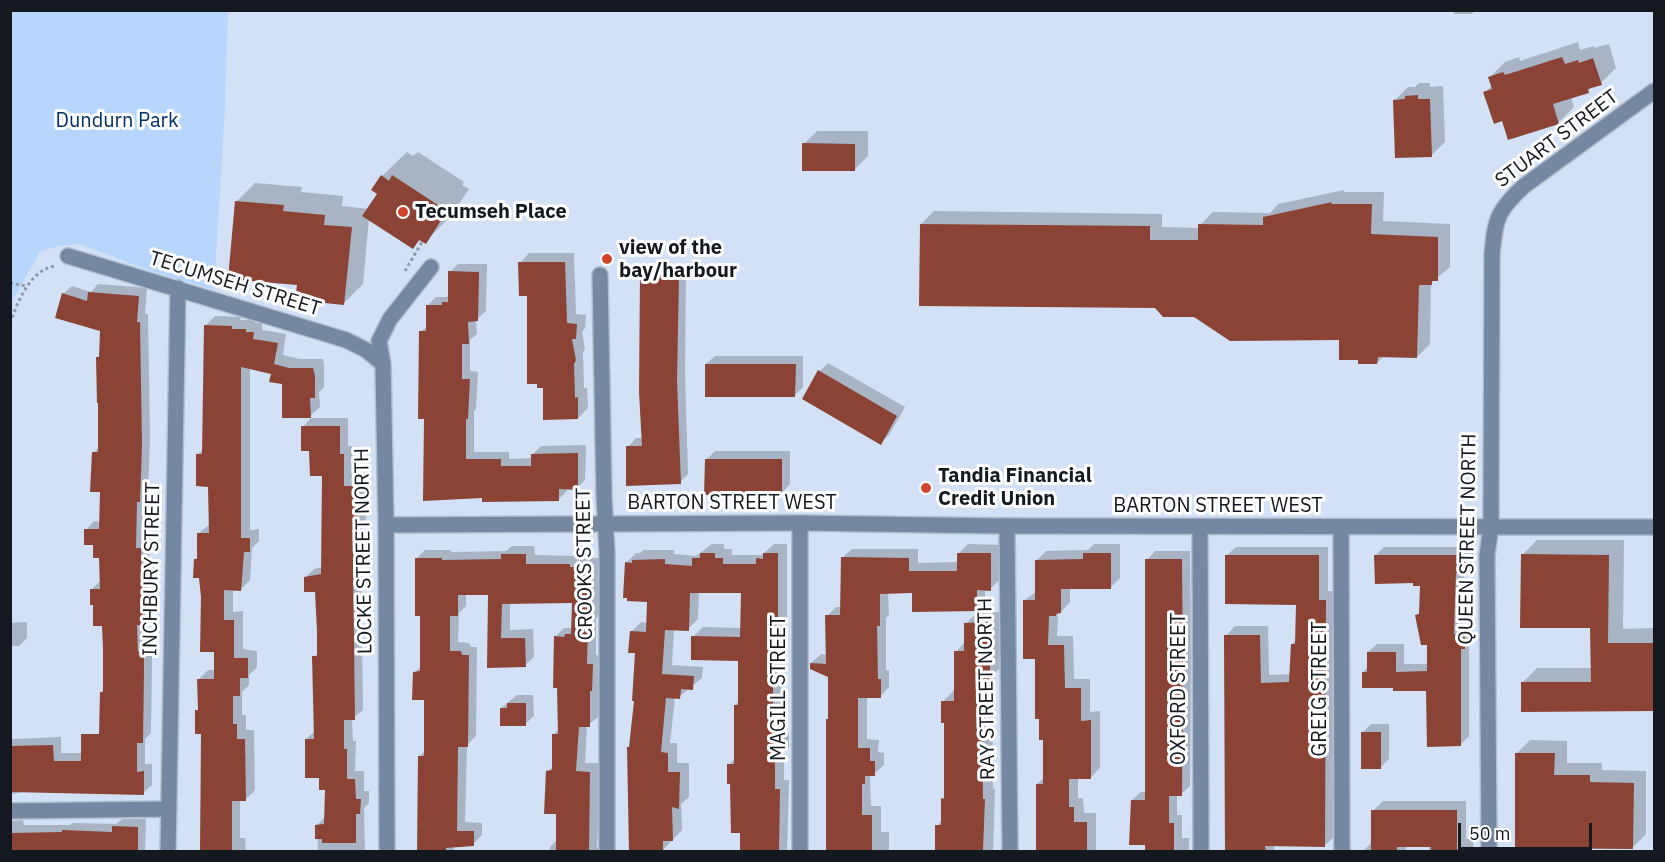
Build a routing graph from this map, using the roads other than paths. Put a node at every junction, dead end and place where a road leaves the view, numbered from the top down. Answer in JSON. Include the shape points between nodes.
{"nodes":[{"id":1,"x":1654,"y":91,"type":"edge"},
{"id":2,"x":1495,"y":227,"type":"joint"},
{"id":3,"x":65,"y":261,"type":"road end"},
{"id":4,"x":431,"y":267,"type":"dead end"},
{"id":5,"x":600,"y":275,"type":"dead end"},
{"id":6,"x":177,"y":288,"type":"junction"},
{"id":7,"x":383,"y":364,"type":"junction"},
{"id":8,"x":606,"y":524,"type":"junction"},
{"id":9,"x":800,"y":524,"type":"junction"},
{"id":10,"x":386,"y":525,"type":"junction"},
{"id":11,"x":1007,"y":526,"type":"junction"},
{"id":12,"x":1491,"y":526,"type":"junction"},
{"id":13,"x":1200,"y":527,"type":"junction"},
{"id":14,"x":1341,"y":527,"type":"junction"},
{"id":15,"x":1654,"y":527,"type":"edge"},
{"id":16,"x":169,"y":809,"type":"junction"},
{"id":17,"x":10,"y":811,"type":"edge"},
{"id":18,"x":168,"y":852,"type":"edge"},
{"id":19,"x":387,"y":852,"type":"edge"},
{"id":20,"x":608,"y":852,"type":"edge"},
{"id":21,"x":800,"y":852,"type":"edge"},
{"id":22,"x":1010,"y":852,"type":"edge"},
{"id":23,"x":1201,"y":852,"type":"edge"},
{"id":24,"x":1342,"y":852,"type":"edge"},
{"id":25,"x":1489,"y":852,"type":"edge"}],
"edges":[{"from":1,"to":2,"type":"street","name":"STUART STREET","via":[[1524,186],[1505,204]]},
{"from":2,"to":12,"type":"street","name":"QUEEN STREET NORTH"},
{"from":3,"to":6,"type":"street","name":"TECUMSEH STREET"},
{"from":4,"to":7,"type":"street","name":"LOCKE STREET NORTH","via":[[390,319],[379,341]]},
{"from":5,"to":8,"type":"street","name":"CROOKS STREET"},
{"from":6,"to":7,"type":"street","name":"TECUMSEH STREET","via":[[346,340]]},
{"from":6,"to":16,"type":"street","name":"INCHBURY STREET"},
{"from":7,"to":10,"type":"street","name":"LOCKE STREET NORTH"},
{"from":8,"to":9,"type":"street","name":"BARTON STREET WEST"},
{"from":8,"to":10,"type":"street","name":"BARTON STREET WEST"},
{"from":8,"to":20,"type":"street","name":"CROOKS STREET"},
{"from":9,"to":11,"type":"street","name":"BARTON STREET WEST"},
{"from":9,"to":21,"type":"street","name":"MAGILL STREET"},
{"from":10,"to":19,"type":"street","name":"LOCKE STREET NORTH"},
{"from":11,"to":13,"type":"street","name":"BARTON STREET WEST"},
{"from":11,"to":22,"type":"street","name":"RAY STREET NORTH"},
{"from":12,"to":14,"type":"street","name":"BARTON STREET WEST"},
{"from":12,"to":15,"type":"street","name":"BARTON STREET WEST"},
{"from":12,"to":25,"type":"street","name":"QUEEN STREET NORTH","via":[[1487,555]]},
{"from":13,"to":14,"type":"street","name":"BARTON STREET WEST"},
{"from":13,"to":23,"type":"street","name":"OXFORD STREET"},
{"from":14,"to":24,"type":"street","name":"GREIG STREET"},
{"from":16,"to":17,"type":"street"},
{"from":16,"to":18,"type":"street","name":"INCHBURY STREET"}]}
